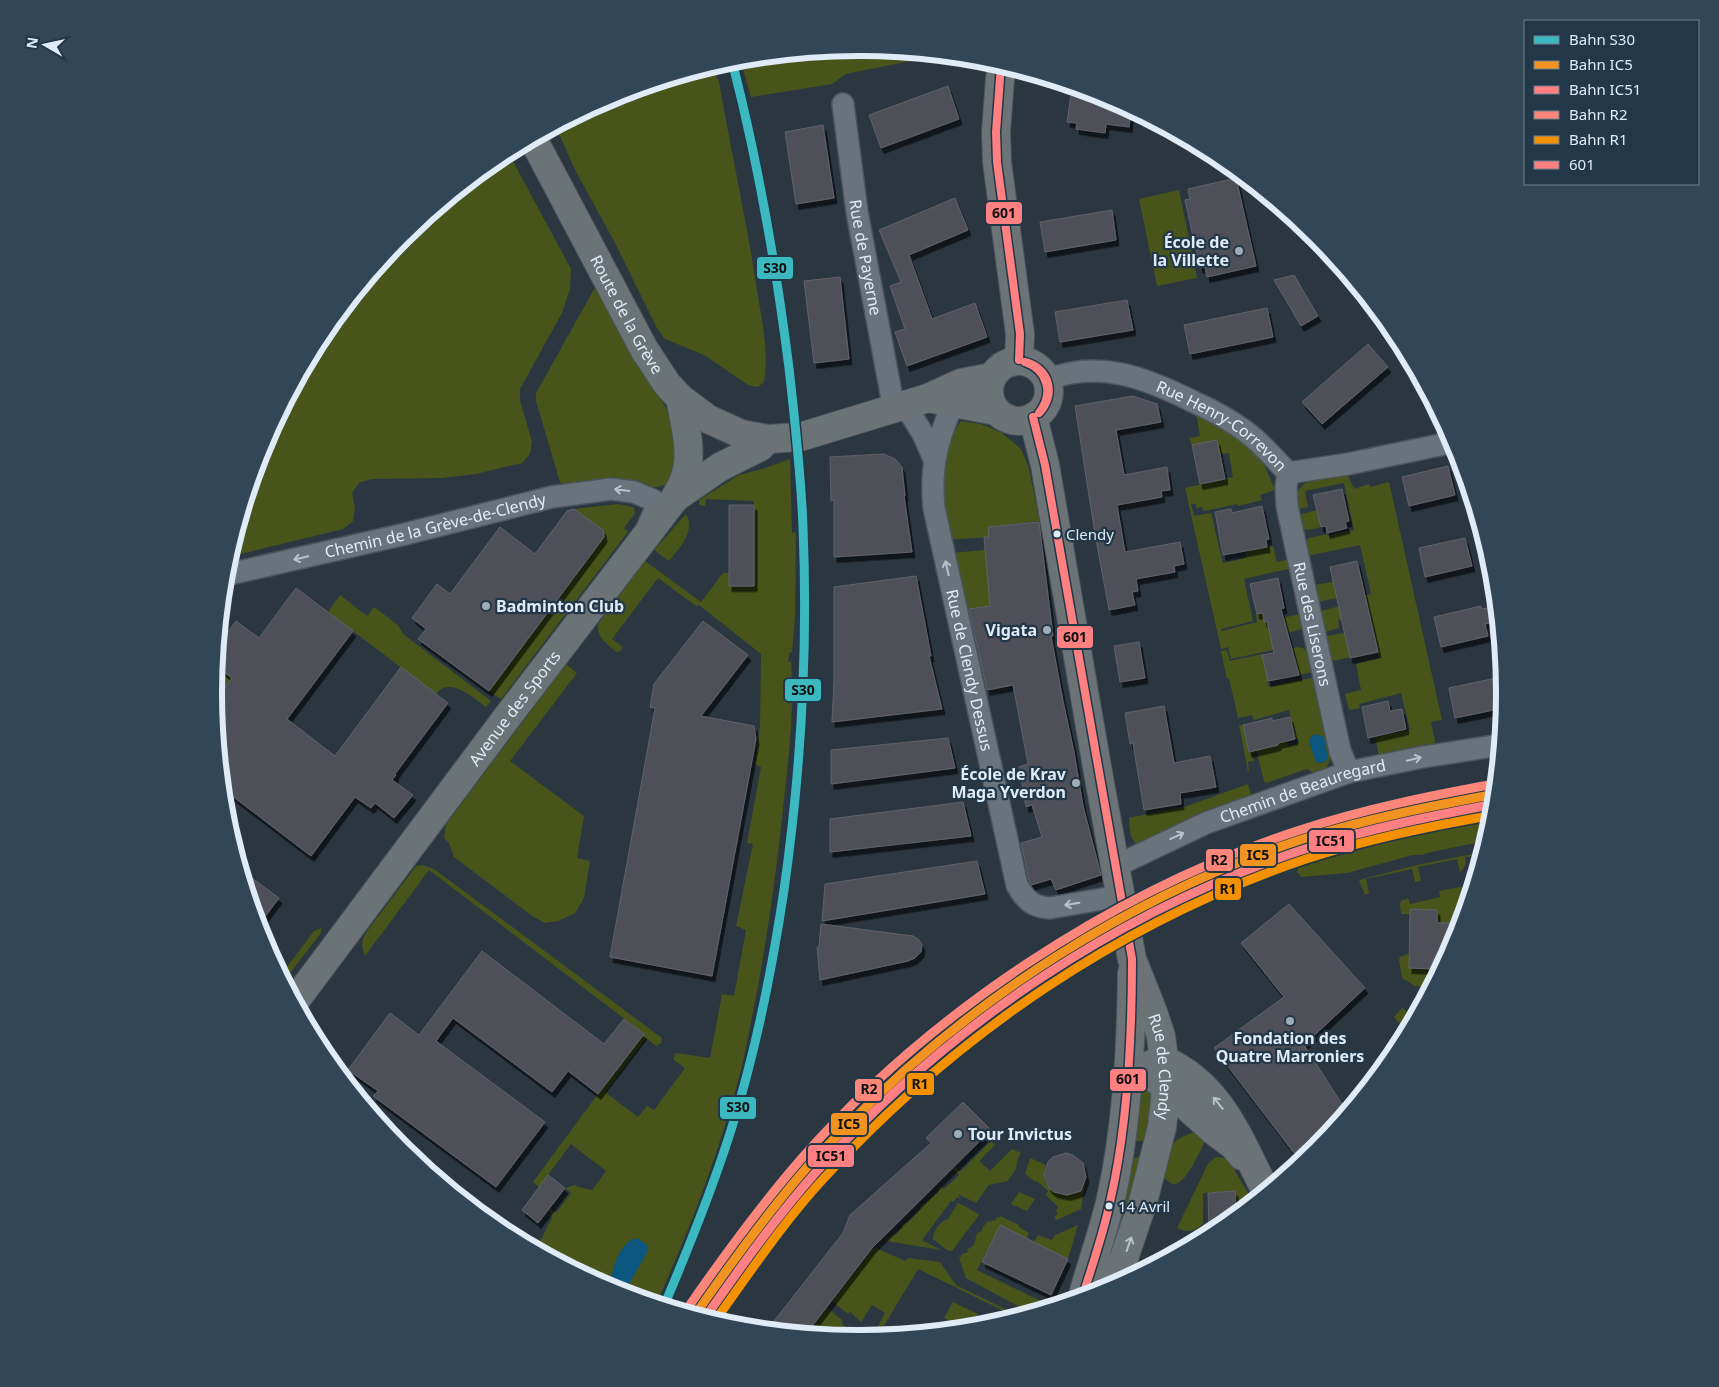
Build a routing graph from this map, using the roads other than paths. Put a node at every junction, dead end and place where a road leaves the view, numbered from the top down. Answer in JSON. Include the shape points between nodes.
{"nodes":[{"id":1,"x":1000,"y":72,"type":"edge"},
{"id":2,"x":843,"y":104,"type":"dead end"},
{"id":3,"x":535,"y":145,"type":"edge"},
{"id":4,"x":1019,"y":360,"type":"junction"},
{"id":5,"x":992,"y":377,"type":"junction"},
{"id":6,"x":1047,"y":380,"type":"junction"},
{"id":7,"x":680,"y":398,"type":"junction"},
{"id":8,"x":920,"y":404,"type":"junction"},
{"id":9,"x":996,"y":411,"type":"junction"},
{"id":10,"x":1033,"y":418,"type":"junction"},
{"id":11,"x":768,"y":439,"type":"junction"},
{"id":12,"x":1445,"y":444,"type":"edge"},
{"id":13,"x":934,"y":459,"type":"junction"},
{"id":14,"x":1288,"y":473,"type":"junction"},
{"id":15,"x":680,"y":486,"type":"junction"},
{"id":16,"x":647,"y":496,"type":"junction"},
{"id":17,"x":638,"y":547,"type":"junction"},
{"id":18,"x":233,"y":573,"type":"edge"},
{"id":19,"x":1494,"y":746,"type":"edge"},
{"id":20,"x":1349,"y":772,"type":"junction"},
{"id":21,"x":1114,"y":867,"type":"junction"},
{"id":22,"x":1120,"y":896,"type":"junction"},
{"id":23,"x":1132,"y":959,"type":"junction"},
{"id":24,"x":299,"y":996,"type":"edge"},
{"id":25,"x":1146,"y":1070,"type":"junction"},
{"id":26,"x":1166,"y":1090,"type":"junction"},
{"id":27,"x":1210,"y":1127,"type":"junction"},
{"id":28,"x":1156,"y":1152,"type":"junction"},
{"id":29,"x":1262,"y":1184,"type":"edge"},
{"id":30,"x":1115,"y":1277,"type":"edge"},
{"id":31,"x":1085,"y":1289,"type":"edge"}],
"edges":[{"from":1,"to":4,"type":"main road","via":[[997,162],[1020,334]]},
{"from":2,"to":8,"type":"street","name":"Rue de Payerne","via":[[857,212]]},
{"from":3,"to":7,"type":"main road","name":"Route de la Grève","via":[[644,349]]},
{"from":4,"to":5,"type":"main road","via":[[998,368]]},
{"from":4,"to":6,"type":"main road","via":[[1036,366]]},
{"from":5,"to":8,"type":"main road","name":"Route de la Grève","via":[[961,383]]},
{"from":5,"to":9,"type":"main road","via":[[989,394]]},
{"from":6,"to":10,"type":"main road","via":[[1048,397]]},
{"from":6,"to":14,"type":"street","name":"Rue Henry-Correvon","via":[[1059,374],[1085,370],[1127,375],[1150,382],[1236,424]]},
{"from":7,"to":11,"type":"main road","name":"Route de la Grève","via":[[723,427]]},
{"from":7,"to":15,"type":"main road","via":[[688,446]]},
{"from":8,"to":9,"type":"main road"},
{"from":8,"to":11,"type":"main road","name":"Route de la Grève","via":[[810,435]]},
{"from":8,"to":13,"type":"street","via":[[923,434]]},
{"from":8,"to":13,"type":"street","name":"Rue de Clendy Dessus","via":[[941,432]]},
{"from":9,"to":10,"type":"main road","via":[[1013,420]]},
{"from":10,"to":21,"type":"main road","name":"Rue de Clendy","via":[[1045,466]]},
{"from":11,"to":15,"type":"main road","via":[[760,447]]},
{"from":12,"to":14,"type":"street","name":"Rue Henry-Correvon"},
{"from":22,"to":13,"type":"street","name":"Rue de Clendy Dessus","one_way":true,"via":[[1050,908],[1038,907],[1022,896],[938,525],[933,493]]},
{"from":14,"to":20,"type":"street","name":"Rue des Liserons","via":[[1287,506],[1340,751]]},
{"from":15,"to":16,"type":"street","name":"Chemin de la Grève-de-Clendy","via":[[655,497]]},
{"from":15,"to":17,"type":"main road","name":"Avenue des Sports"},
{"from":16,"to":17,"type":"street","via":[[653,500],[655,510]]},
{"from":16,"to":18,"type":"street","name":"Chemin de la Grève-de-Clendy","one_way":true,"via":[[611,489],[552,497]]},
{"from":17,"to":24,"type":"main road","name":"Avenue des Sports"},
{"from":20,"to":19,"type":"street","name":"Chemin de Beauregard","one_way":true},
{"from":21,"to":20,"type":"street","name":"Chemin de Beauregard","one_way":true,"via":[[1206,823]]},
{"from":21,"to":22,"type":"main road","name":"Rue de Clendy"},
{"from":22,"to":23,"type":"main road","name":"Rue de Clendy"},
{"from":23,"to":25,"type":"main road","name":"Rue de Clendy","via":[[1132,1022]]},
{"from":23,"to":25,"type":"main road","name":"Rue de Clendy","via":[[1160,1036]]},
{"from":25,"to":26,"type":"main road"},
{"from":29,"to":25,"type":"main road","one_way":true,"via":[[1227,1114],[1204,1086],[1176,1065]]},
{"from":25,"to":31,"type":"main road","name":"Rue de Clendy","via":[[1120,1150],[1110,1203]]},
{"from":26,"to":27,"type":"main road"},
{"from":26,"to":28,"type":"main road","name":"Rue de Clendy"},
{"from":27,"to":28,"type":"main road","via":[[1196,1126],[1180,1132]]},
{"from":27,"to":29,"type":"main road","via":[[1234,1146]]},
{"from":30,"to":28,"type":"main road","name":"Rue de Clendy","one_way":true,"via":[[1140,1211]]}]}
